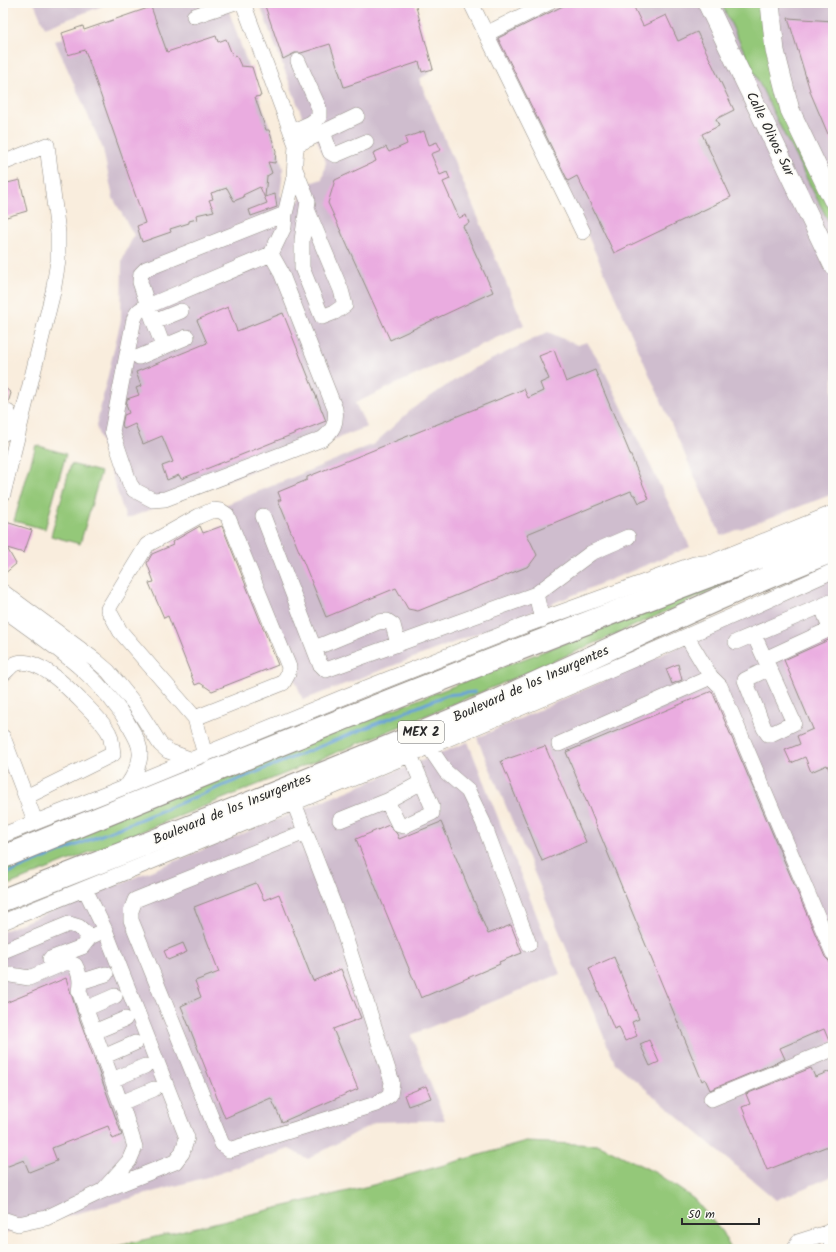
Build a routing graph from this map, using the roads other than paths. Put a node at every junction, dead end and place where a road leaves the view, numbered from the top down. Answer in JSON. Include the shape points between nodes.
{"nodes":[{"id":1,"x":233,"y":3,"type":"edge"},
{"id":2,"x":243,"y":3,"type":"edge"},
{"id":3,"x":471,"y":3,"type":"edge"},
{"id":4,"x":548,"y":3,"type":"edge"},
{"id":5,"x":707,"y":3,"type":"edge"},
{"id":6,"x":770,"y":3,"type":"edge"},
{"id":7,"x":194,"y":16,"type":"dead end"},
{"id":8,"x":486,"y":34,"type":"junction"},
{"id":9,"x":298,"y":61,"type":"dead end"},
{"id":10,"x":357,"y":116,"type":"dead end"},
{"id":11,"x":323,"y":132,"type":"junction"},
{"id":12,"x":294,"y":138,"type":"junction"},
{"id":13,"x":366,"y":142,"type":"dead end"},
{"id":14,"x":3,"y":163,"type":"edge"},
{"id":15,"x":295,"y":169,"type":"junction"},
{"id":16,"x":833,"y":200,"type":"edge"},
{"id":17,"x":307,"y":209,"type":"junction"},
{"id":18,"x":285,"y":214,"type":"junction"},
{"id":19,"x":583,"y":232,"type":"dead end"},
{"id":20,"x":271,"y":254,"type":"junction"},
{"id":21,"x":833,"y":264,"type":"edge"},
{"id":22,"x":148,"y":306,"type":"junction"},
{"id":23,"x":180,"y":311,"type":"dead end"},
{"id":24,"x":154,"y":322,"type":"junction"},
{"id":25,"x":187,"y":337,"type":"dead end"},
{"id":26,"x":163,"y":346,"type":"junction"},
{"id":27,"x":139,"y":357,"type":"dead end"},
{"id":28,"x":8,"y":412,"type":"dead end"},
{"id":29,"x":3,"y":434,"type":"edge"},
{"id":30,"x":3,"y":494,"type":"edge"},
{"id":31,"x":833,"y":513,"type":"edge"},
{"id":32,"x":263,"y":516,"type":"dead end"},
{"id":33,"x":833,"y":530,"type":"edge"},
{"id":34,"x":628,"y":537,"type":"dead end"},
{"id":35,"x":833,"y":551,"type":"edge"},
{"id":36,"x":712,"y":562,"type":"junction"},
{"id":37,"x":740,"y":563,"type":"junction"},
{"id":38,"x":833,"y":571,"type":"edge"},
{"id":39,"x":3,"y":592,"type":"edge"},
{"id":40,"x":536,"y":594,"type":"junction"},
{"id":41,"x":827,"y":603,"type":"edge"},
{"id":42,"x":3,"y":609,"type":"edge"},
{"id":43,"x":542,"y":620,"type":"junction"},
{"id":44,"x":31,"y":622,"type":"junction"},
{"id":45,"x":754,"y":634,"type":"junction"},
{"id":46,"x":688,"y":637,"type":"junction"},
{"id":47,"x":736,"y":642,"type":"dead end"},
{"id":48,"x":398,"y":644,"type":"junction"},
{"id":49,"x":315,"y":648,"type":"junction"},
{"id":50,"x":3,"y":674,"type":"edge"},
{"id":51,"x":711,"y":677,"type":"junction"},
{"id":52,"x":195,"y":718,"type":"junction"},
{"id":53,"x":3,"y":737,"type":"edge"},
{"id":54,"x":559,"y":744,"type":"dead end"},
{"id":55,"x":429,"y":747,"type":"junction"},
{"id":56,"x":410,"y":755,"type":"junction"},
{"id":57,"x":199,"y":757,"type":"junction"},
{"id":58,"x":422,"y":782,"type":"junction"},
{"id":59,"x":127,"y":786,"type":"junction"},
{"id":60,"x":26,"y":797,"type":"junction"},
{"id":61,"x":387,"y":801,"type":"junction"},
{"id":62,"x":294,"y":803,"type":"junction"},
{"id":63,"x":340,"y":820,"type":"dead end"},
{"id":64,"x":34,"y":822,"type":"junction"},
{"id":65,"x":305,"y":832,"type":"junction"},
{"id":66,"x":3,"y":835,"type":"edge"},
{"id":67,"x":3,"y":857,"type":"edge"},
{"id":68,"x":85,"y":889,"type":"junction"},
{"id":69,"x":3,"y":900,"type":"edge"},
{"id":70,"x":3,"y":922,"type":"edge"},
{"id":71,"x":105,"y":930,"type":"junction"},
{"id":72,"x":90,"y":937,"type":"junction"},
{"id":73,"x":529,"y":944,"type":"dead end"},
{"id":74,"x":3,"y":951,"type":"edge"},
{"id":75,"x":833,"y":953,"type":"edge"},
{"id":76,"x":7,"y":972,"type":"edge"},
{"id":77,"x":106,"y":974,"type":"dead end"},
{"id":78,"x":80,"y":982,"type":"junction"},
{"id":79,"x":115,"y":996,"type":"dead end"},
{"id":80,"x":85,"y":1009,"type":"junction"},
{"id":81,"x":125,"y":1019,"type":"dead end"},
{"id":82,"x":94,"y":1032,"type":"junction"},
{"id":83,"x":135,"y":1043,"type":"dead end"},
{"id":84,"x":833,"y":1049,"type":"edge"},
{"id":85,"x":103,"y":1057,"type":"junction"},
{"id":86,"x":145,"y":1066,"type":"dead end"},
{"id":87,"x":112,"y":1080,"type":"junction"},
{"id":88,"x":154,"y":1089,"type":"dead end"},
{"id":89,"x":711,"y":1099,"type":"dead end"},
{"id":90,"x":121,"y":1103,"type":"junction"},
{"id":91,"x":100,"y":1192,"type":"junction"},
{"id":92,"x":3,"y":1219,"type":"edge"},
{"id":93,"x":830,"y":1232,"type":"edge"},
{"id":94,"x":795,"y":1249,"type":"edge"},
{"id":95,"x":832,"y":1249,"type":"edge"}],
"edges":[{"from":1,"to":7,"type":"street"},
{"from":2,"to":12,"type":"street"},
{"from":3,"to":8,"type":"street"},
{"from":4,"to":8,"type":"street"},
{"from":5,"to":21,"type":"main road","name":"Calle Olivos Sur"},
{"from":6,"to":16,"type":"main road","name":"Calle Olivos Sur","via":[[775,51],[790,110]]},
{"from":8,"to":19,"type":"street"},
{"from":9,"to":12,"type":"street","via":[[318,108],[319,117]]},
{"from":10,"to":11,"type":"street"},
{"from":11,"to":12,"type":"street"},
{"from":11,"to":13,"type":"street","via":[[330,152],[335,155]]},
{"from":12,"to":15,"type":"street"},
{"from":14,"to":30,"type":"street","via":[[47,145],[58,233],[58,261],[53,292]]},
{"from":15,"to":17,"type":"street","via":[[308,201]]},
{"from":15,"to":18,"type":"street"},
{"from":17,"to":17,"type":"street","via":[[302,240],[302,268],[322,317],[345,305],[342,290]]},
{"from":18,"to":20,"type":"street","via":[[284,227]]},
{"from":18,"to":22,"type":"street","via":[[146,269],[140,274],[140,282]]},
{"from":20,"to":22,"type":"street"},
{"from":20,"to":22,"type":"street","via":[[280,270],[335,409],[335,423],[322,439],[158,500],[134,490],[124,469],[112,431],[136,312]]},
{"from":22,"to":24,"type":"street"},
{"from":23,"to":24,"type":"street"},
{"from":24,"to":26,"type":"street"},
{"from":25,"to":26,"type":"street"},
{"from":26,"to":27,"type":"street"},
{"from":28,"to":29,"type":"street"},
{"from":31,"to":36,"type":"street"},
{"from":32,"to":49,"type":"street"},
{"from":33,"to":37,"type":"highway"},
{"from":34,"to":40,"type":"street","via":[[591,553]]},
{"from":35,"to":69,"type":"highway","name":"Boulevard de los Insurgentes","number":"MEX 2","via":[[403,740]]},
{"from":36,"to":37,"type":"street"},
{"from":36,"to":43,"type":"street","via":[[679,569]]},
{"from":37,"to":67,"type":"highway","via":[[440,680]]},
{"from":38,"to":46,"type":"street"},
{"from":39,"to":44,"type":"street"},
{"from":40,"to":43,"type":"street"},
{"from":40,"to":48,"type":"street"},
{"from":41,"to":45,"type":"street"},
{"from":41,"to":45,"type":"street","via":[[830,629],[767,664]]},
{"from":42,"to":44,"type":"street"},
{"from":43,"to":57,"type":"street","via":[[366,688]]},
{"from":44,"to":57,"type":"street","via":[[95,660],[108,671],[133,702],[160,744],[168,751]]},
{"from":44,"to":59,"type":"street","via":[[99,685],[121,710],[137,740],[140,755],[136,771]]},
{"from":45,"to":47,"type":"street"},
{"from":46,"to":51,"type":"street"},
{"from":46,"to":55,"type":"street"},
{"from":48,"to":49,"type":"street","via":[[326,670],[320,664]]},
{"from":48,"to":49,"type":"street","via":[[392,625],[386,621]]},
{"from":50,"to":60,"type":"street","via":[[16,663],[35,665],[52,674],[103,723],[110,734],[112,744],[113,754]]},
{"from":51,"to":54,"type":"street"},
{"from":51,"to":75,"type":"street","via":[[720,686]]},
{"from":52,"to":52,"type":"street","via":[[120,631],[108,609],[147,545],[213,510],[227,515],[289,667],[282,683]]},
{"from":52,"to":57,"type":"street"},
{"from":53,"to":60,"type":"street"},
{"from":55,"to":56,"type":"street"},
{"from":55,"to":73,"type":"street","via":[[446,772],[468,791],[483,822]]},
{"from":56,"to":58,"type":"street"},
{"from":56,"to":62,"type":"street"},
{"from":57,"to":59,"type":"street"},
{"from":58,"to":61,"type":"street"},
{"from":58,"to":61,"type":"street","via":[[432,806],[432,813],[404,826],[399,825]]},
{"from":59,"to":64,"type":"street"},
{"from":60,"to":64,"type":"street"},
{"from":61,"to":63,"type":"street"},
{"from":62,"to":65,"type":"street"},
{"from":62,"to":68,"type":"street"},
{"from":64,"to":66,"type":"street"},
{"from":65,"to":65,"type":"street","via":[[340,921],[390,1074],[390,1095],[376,1104],[229,1150],[222,1144],[131,920],[131,911],[135,900]]},
{"from":68,"to":70,"type":"street"},
{"from":68,"to":71,"type":"street"},
{"from":71,"to":72,"type":"street"},
{"from":71,"to":91,"type":"street","via":[[187,1138],[182,1153],[175,1162]]},
{"from":72,"to":74,"type":"street","via":[[74,924],[69,924]]},
{"from":72,"to":76,"type":"street","via":[[82,946]]},
{"from":76,"to":78,"type":"street","via":[[29,978],[67,962],[76,965]]},
{"from":77,"to":78,"type":"street"},
{"from":78,"to":80,"type":"street","via":[[79,991]]},
{"from":79,"to":80,"type":"street"},
{"from":80,"to":82,"type":"street"},
{"from":81,"to":82,"type":"street"},
{"from":82,"to":85,"type":"street"},
{"from":83,"to":85,"type":"street"},
{"from":84,"to":89,"type":"street"},
{"from":85,"to":87,"type":"street"},
{"from":86,"to":87,"type":"street"},
{"from":87,"to":90,"type":"street"},
{"from":88,"to":90,"type":"street"},
{"from":90,"to":91,"type":"street","via":[[135,1147],[129,1161]]},
{"from":91,"to":92,"type":"street","via":[[46,1218],[18,1224]]},
{"from":93,"to":94,"type":"street","via":[[798,1242]]},
{"from":93,"to":95,"type":"street"}]}
